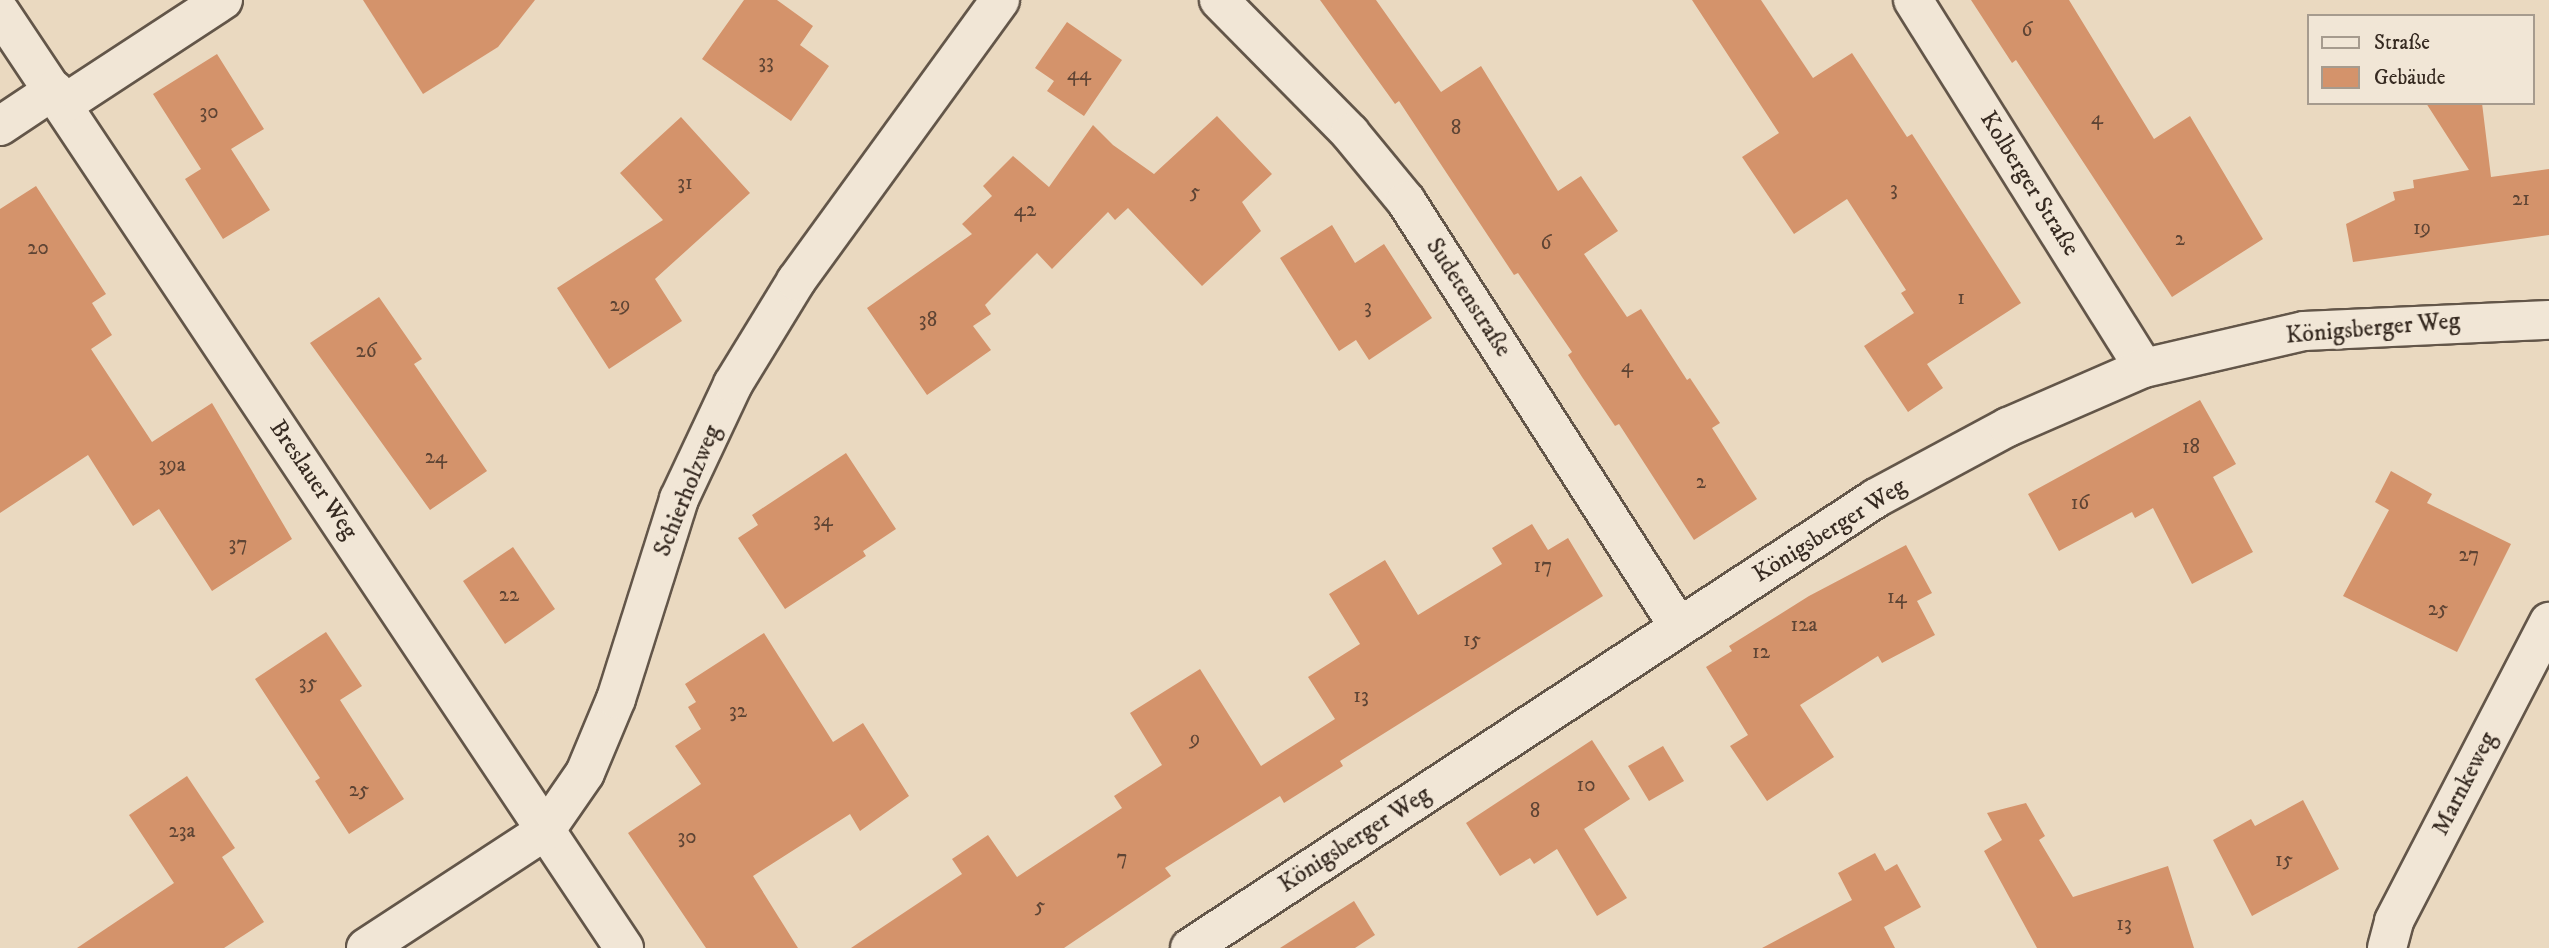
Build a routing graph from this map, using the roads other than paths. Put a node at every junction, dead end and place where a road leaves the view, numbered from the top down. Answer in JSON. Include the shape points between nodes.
{"nodes":[{"id":1,"x":223,"y":0,"type":"edge"},
{"id":2,"x":1000,"y":0,"type":"edge"},
{"id":3,"x":1219,"y":0,"type":"edge"},
{"id":4,"x":1913,"y":0,"type":"edge"},
{"id":5,"x":0,"y":12,"type":"edge"},
{"id":6,"x":59,"y":97,"type":"junction"},
{"id":7,"x":0,"y":126,"type":"edge"},
{"id":8,"x":2549,"y":320,"type":"edge"},
{"id":9,"x":2144,"y":368,"type":"junction"},
{"id":10,"x":2549,"y":622,"type":"edge"},
{"id":11,"x":1679,"y":627,"type":"junction"},
{"id":12,"x":545,"y":831,"type":"junction"},
{"id":13,"x":366,"y":948,"type":"edge"},
{"id":14,"x":624,"y":948,"type":"edge"},
{"id":15,"x":1190,"y":948,"type":"edge"},
{"id":16,"x":2387,"y":948,"type":"edge"}],
"edges":[{"from":1,"to":6,"type":"street"},
{"from":2,"to":12,"type":"street","name":"Schierholzweg","via":[[796,281],[733,384],[680,499],[616,699],[590,761]]},
{"from":3,"to":11,"type":"street","name":"Sudetenstraße","via":[[1350,133],[1406,201]]},
{"from":4,"to":9,"type":"street","name":"Kolberger Straße"},
{"from":5,"to":6,"type":"street","name":"Breslauer Weg"},
{"from":6,"to":7,"type":"street"},
{"from":6,"to":12,"type":"street","name":"Breslauer Weg"},
{"from":8,"to":9,"type":"street","name":"Königsberger Weg","via":[[2304,331]]},
{"from":9,"to":11,"type":"street","name":"Königsberger Weg","via":[[2008,427],[1875,498]]},
{"from":10,"to":16,"type":"street","name":"Marnkeweg","via":[[2394,921]]},
{"from":11,"to":15,"type":"street","name":"Königsberger Weg"},
{"from":12,"to":13,"type":"street","name":"Schierholzweg"},
{"from":12,"to":14,"type":"street","name":"Breslauer Weg"}]}
